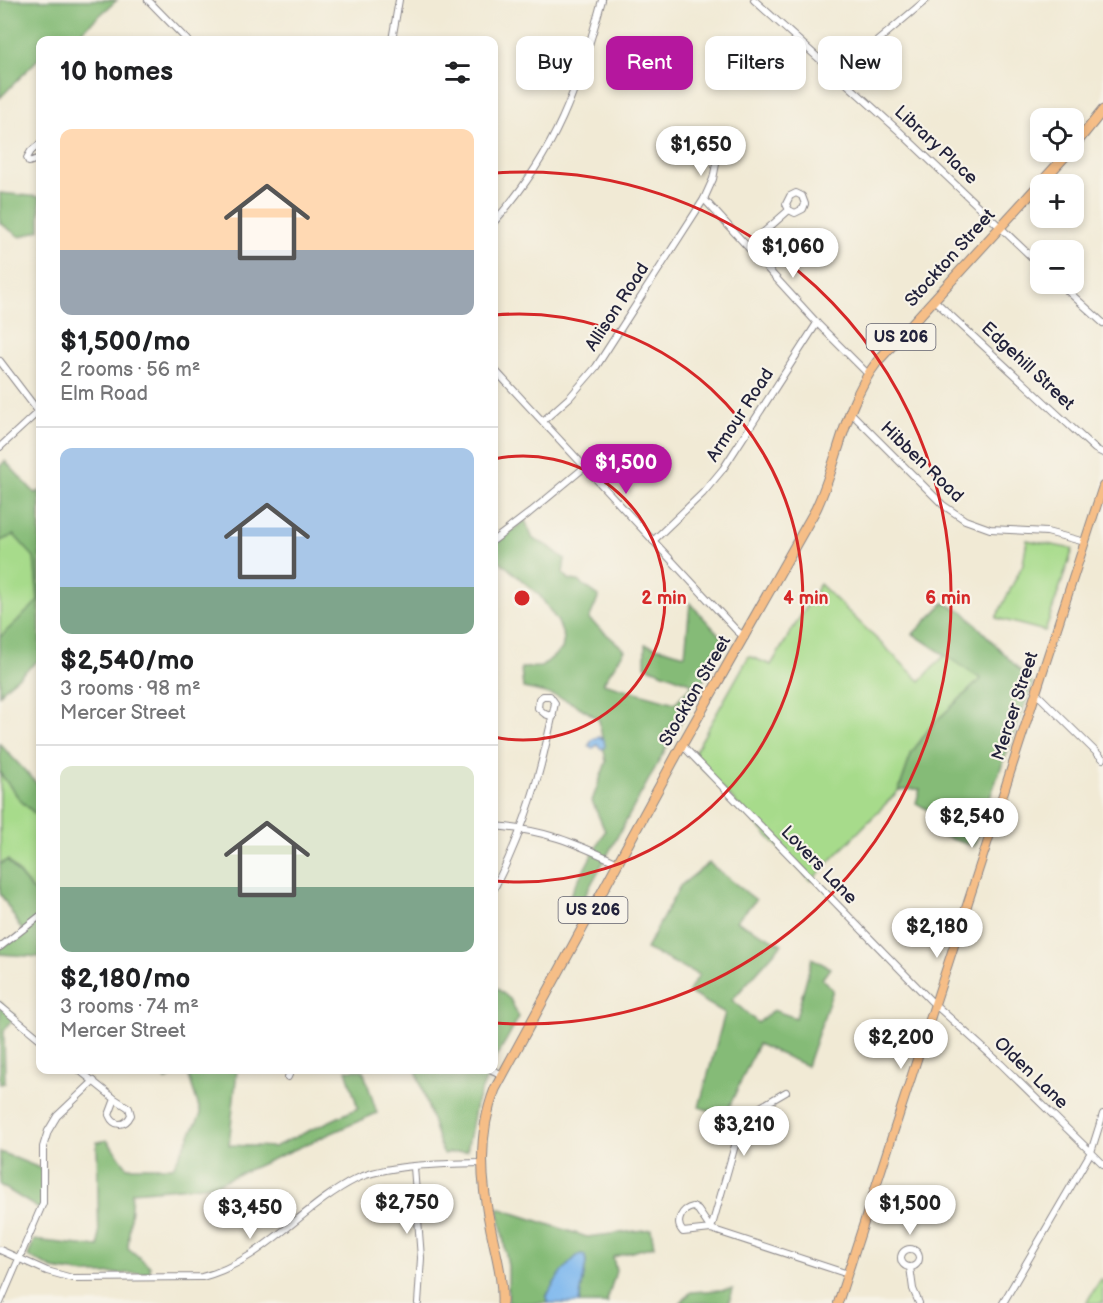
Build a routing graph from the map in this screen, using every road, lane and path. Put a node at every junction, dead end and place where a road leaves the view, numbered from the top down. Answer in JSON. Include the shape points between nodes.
{"nodes":[{"id":1,"x":148,"y":0,"type":"edge"},
{"id":2,"x":399,"y":0,"type":"edge"},
{"id":3,"x":602,"y":0,"type":"edge"},
{"id":4,"x":754,"y":0,"type":"edge"},
{"id":5,"x":926,"y":0,"type":"edge"},
{"id":6,"x":183,"y":36,"type":"edge"},
{"id":7,"x":393,"y":36,"type":"edge"},
{"id":8,"x":883,"y":36,"type":"edge"},
{"id":9,"x":818,"y":58,"type":"edge"},
{"id":10,"x":853,"y":90,"type":"edge"},
{"id":11,"x":1103,"y":110,"type":"edge"},
{"id":12,"x":1084,"y":134,"type":"edge"},
{"id":13,"x":36,"y":147,"type":"edge"},
{"id":14,"x":36,"y":159,"type":"edge"},
{"id":15,"x":717,"y":159,"type":"junction"},
{"id":16,"x":1060,"y":162,"type":"edge"},
{"id":17,"x":704,"y":199,"type":"junction"},
{"id":18,"x":789,"y":210,"type":"dead end"},
{"id":19,"x":498,"y":217,"type":"edge"},
{"id":20,"x":1001,"y":227,"type":"junction"},
{"id":21,"x":748,"y":246,"type":"junction"},
{"id":22,"x":1030,"y":256,"type":"edge"},
{"id":23,"x":1071,"y":294,"type":"edge"},
{"id":24,"x":934,"y":300,"type":"junction"},
{"id":25,"x":817,"y":323,"type":"junction"},
{"id":26,"x":1103,"y":323,"type":"edge"},
{"id":27,"x":0,"y":361,"type":"edge"},
{"id":28,"x":498,"y":373,"type":"edge"},
{"id":29,"x":868,"y":374,"type":"junction"},
{"id":30,"x":36,"y":406,"type":"edge"},
{"id":31,"x":850,"y":412,"type":"junction"},
{"id":32,"x":36,"y":413,"type":"edge"},
{"id":33,"x":543,"y":421,"type":"junction"},
{"id":34,"x":0,"y":447,"type":"edge"},
{"id":35,"x":1103,"y":453,"type":"edge"},
{"id":36,"x":585,"y":467,"type":"junction"},
{"id":37,"x":1103,"y":486,"type":"edge"},
{"id":38,"x":498,"y":537,"type":"edge"},
{"id":39,"x":653,"y":541,"type":"junction"},
{"id":40,"x":1085,"y":542,"type":"junction"},
{"id":41,"x":745,"y":637,"type":"junction"},
{"id":42,"x":1037,"y":694,"type":"junction"},
{"id":43,"x":553,"y":717,"type":"dead end"},
{"id":44,"x":682,"y":745,"type":"junction"},
{"id":45,"x":1103,"y":759,"type":"edge"},
{"id":46,"x":498,"y":826,"type":"edge"},
{"id":47,"x":522,"y":828,"type":"junction"},
{"id":48,"x":618,"y":863,"type":"junction"},
{"id":49,"x":498,"y":881,"type":"edge"},
{"id":50,"x":36,"y":919,"type":"edge"},
{"id":51,"x":0,"y":947,"type":"edge"},
{"id":52,"x":936,"y":1005,"type":"junction"},
{"id":53,"x":0,"y":1006,"type":"edge"},
{"id":54,"x":36,"y":1036,"type":"edge"},
{"id":55,"x":498,"y":1073,"type":"edge"},
{"id":56,"x":84,"y":1074,"type":"edge"},
{"id":57,"x":289,"y":1074,"type":"edge"},
{"id":58,"x":503,"y":1075,"type":"junction"},
{"id":59,"x":288,"y":1077,"type":"dead end"},
{"id":60,"x":94,"y":1081,"type":"junction"},
{"id":61,"x":786,"y":1092,"type":"dead end"},
{"id":62,"x":115,"y":1099,"type":"dead end"},
{"id":63,"x":1103,"y":1114,"type":"edge"},
{"id":64,"x":1091,"y":1152,"type":"junction"},
{"id":65,"x":482,"y":1163,"type":"junction"},
{"id":66,"x":1103,"y":1164,"type":"edge"},
{"id":67,"x":414,"y":1167,"type":"junction"},
{"id":68,"x":711,"y":1229,"type":"junction"},
{"id":69,"x":0,"y":1250,"type":"edge"},
{"id":70,"x":20,"y":1259,"type":"junction"},
{"id":71,"x":910,"y":1267,"type":"dead end"},
{"id":72,"x":848,"y":1274,"type":"junction"},
{"id":73,"x":0,"y":1303,"type":"edge"},
{"id":74,"x":418,"y":1303,"type":"edge"},
{"id":75,"x":502,"y":1303,"type":"edge"},
{"id":76,"x":838,"y":1303,"type":"edge"},
{"id":77,"x":919,"y":1303,"type":"edge"},
{"id":78,"x":1003,"y":1303,"type":"edge"}],
"edges":[{"from":1,"to":6,"type":"street"},
{"from":2,"to":7,"type":"street"},
{"from":3,"to":19,"type":"street","via":[[580,76],[562,120],[530,177]]},
{"from":4,"to":9,"type":"street","name":"Library Place"},
{"from":5,"to":8,"type":"street"},
{"from":10,"to":20,"type":"street","name":"Library Place"},
{"from":11,"to":12,"type":"highway"},
{"from":13,"to":14,"type":"street","via":[[27,158],[29,162]]},
{"from":15,"to":15,"type":"street","via":[[729,142],[719,132],[710,135],[706,142]]},
{"from":15,"to":17,"type":"street","name":"Allison Road"},
{"from":16,"to":20,"type":"highway","name":"Stockton Street","number":"US 206"},
{"from":17,"to":21,"type":"street"},
{"from":17,"to":33,"type":"street","name":"Allison Road","via":[[596,367]]},
{"from":18,"to":21,"type":"street"},
{"from":20,"to":22,"type":"street","name":"Library Place"},
{"from":20,"to":24,"type":"highway","name":"Stockton Street","number":"US 206"},
{"from":21,"to":25,"type":"street"},
{"from":23,"to":26,"type":"street"},
{"from":24,"to":29,"type":"highway","name":"Stockton Street","number":"US 206"},
{"from":24,"to":35,"type":"street","name":"Edgehill Street"},
{"from":25,"to":29,"type":"street"},
{"from":25,"to":39,"type":"street","name":"Armour Road","via":[[714,481]]},
{"from":27,"to":30,"type":"street"},
{"from":28,"to":33,"type":"street"},
{"from":29,"to":31,"type":"highway","name":"Stockton Street","number":"US 206"},
{"from":31,"to":40,"type":"street","name":"Hibben Road","via":[[943,505],[965,520],[990,529],[1047,532]]},
{"from":31,"to":41,"type":"highway","name":"Stockton Street","number":"US 206","via":[[824,494]]},
{"from":32,"to":34,"type":"street"},
{"from":33,"to":36,"type":"street"},
{"from":36,"to":38,"type":"street"},
{"from":36,"to":39,"type":"street"},
{"from":37,"to":40,"type":"main road","name":"Mercer Street"},
{"from":39,"to":41,"type":"street"},
{"from":40,"to":42,"type":"main road","name":"Mercer Street"},
{"from":41,"to":44,"type":"highway","name":"Stockton Street","number":"US 206"},
{"from":42,"to":45,"type":"street"},
{"from":42,"to":52,"type":"main road","name":"Mercer Street"},
{"from":43,"to":47,"type":"street","via":[[538,782]]},
{"from":44,"to":48,"type":"highway","name":"Stockton Street","number":"US 206"},
{"from":44,"to":52,"type":"street","name":"Lovers Lane"},
{"from":46,"to":47,"type":"street"},
{"from":47,"to":48,"type":"street","via":[[563,839]]},
{"from":47,"to":49,"type":"street"},
{"from":48,"to":58,"type":"highway","name":"Stockton Street","number":"US 206"},
{"from":50,"to":51,"type":"street"},
{"from":52,"to":64,"type":"street","name":"Olden Lane"},
{"from":52,"to":72,"type":"main road","name":"Mercer Street"},
{"from":53,"to":54,"type":"street"},
{"from":55,"to":58,"type":"street"},
{"from":56,"to":60,"type":"street"},
{"from":57,"to":59,"type":"street"},
{"from":58,"to":65,"type":"highway","name":"Stockton Street","number":"US 206","via":[[486,1116]]},
{"from":60,"to":62,"type":"street"},
{"from":60,"to":70,"type":"street","via":[[57,1116],[48,1131],[43,1147],[43,1203]]},
{"from":61,"to":68,"type":"street","via":[[742,1121]]},
{"from":63,"to":64,"type":"street"},
{"from":64,"to":66,"type":"street","name":"Olden Lane"},
{"from":64,"to":78,"type":"street"},
{"from":65,"to":67,"type":"street"},
{"from":65,"to":75,"type":"highway","name":"Stockton Street","number":"US 206"},
{"from":67,"to":70,"type":"street","via":[[377,1172],[355,1180],[238,1263],[216,1274],[79,1279]]},
{"from":67,"to":74,"type":"street","via":[[421,1258]]},
{"from":68,"to":68,"type":"street","via":[[683,1232],[679,1218],[685,1210],[693,1208]]},
{"from":68,"to":72,"type":"street"},
{"from":69,"to":70,"type":"street"},
{"from":70,"to":73,"type":"street"},
{"from":71,"to":77,"type":"street"},
{"from":72,"to":76,"type":"main road","name":"Mercer Street"}]}
